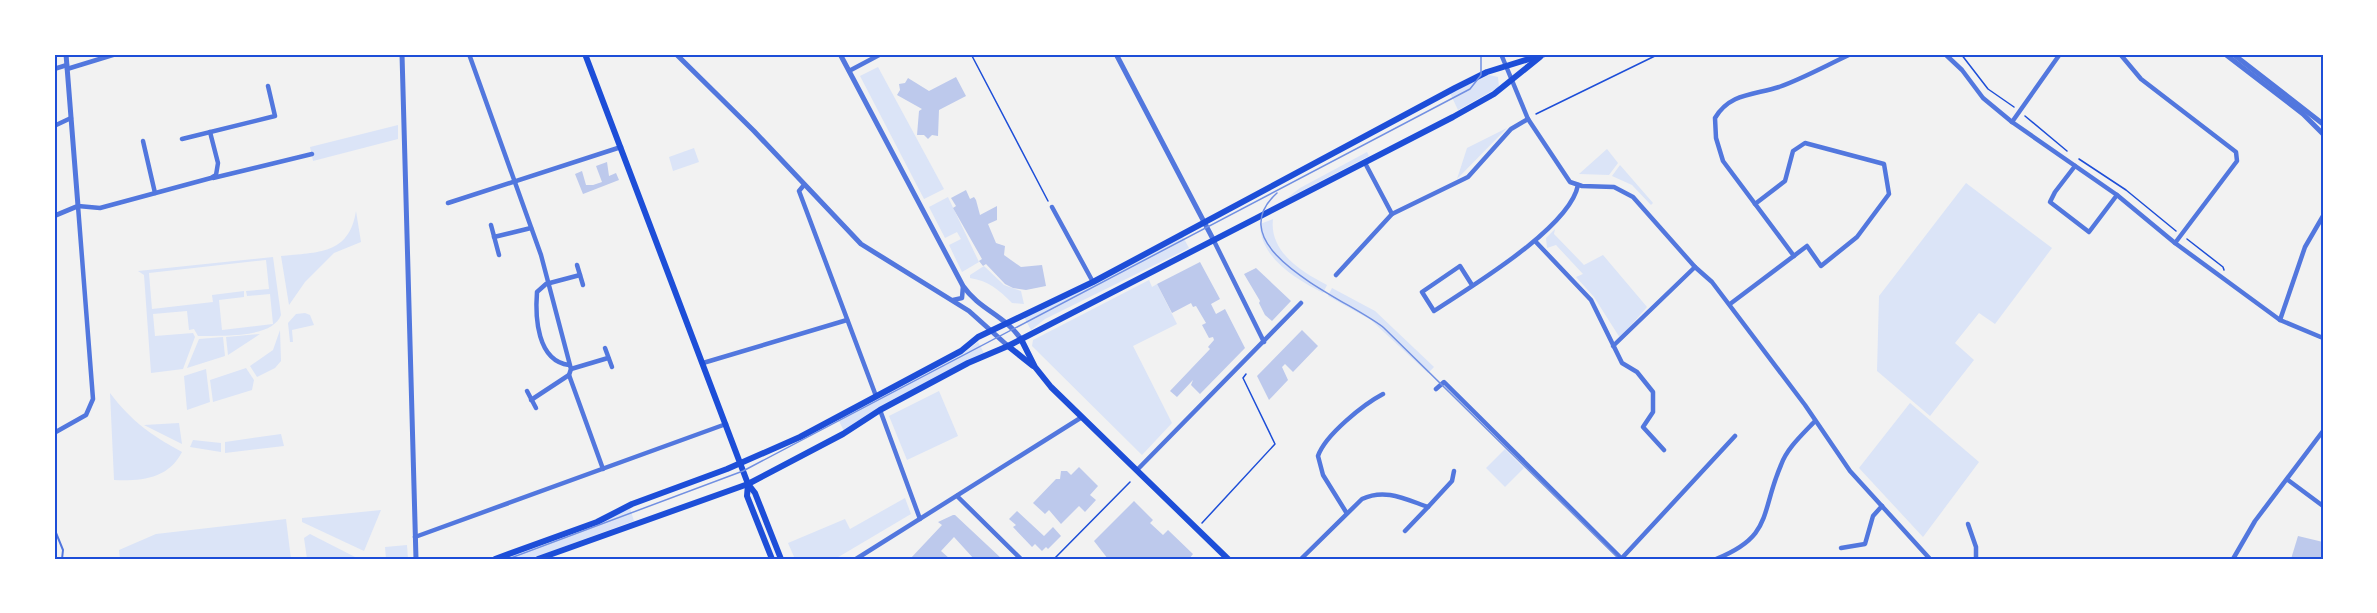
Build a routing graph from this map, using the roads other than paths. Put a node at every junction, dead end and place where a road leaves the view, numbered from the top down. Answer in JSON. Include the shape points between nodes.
{"nodes":[{"id":1,"x":66,"y":54,"type":"edge"},
{"id":2,"x":116,"y":54,"type":"edge"},
{"id":3,"x":402,"y":54,"type":"edge"},
{"id":4,"x":469,"y":54,"type":"edge"},
{"id":5,"x":585,"y":54,"type":"edge"},
{"id":6,"x":676,"y":54,"type":"edge"},
{"id":7,"x":840,"y":54,"type":"edge"},
{"id":8,"x":881,"y":54,"type":"edge"},
{"id":9,"x":1116,"y":54,"type":"edge"},
{"id":10,"x":1501,"y":54,"type":"edge"},
{"id":11,"x":1851,"y":54,"type":"edge"},
{"id":12,"x":1945,"y":54,"type":"edge"},
{"id":13,"x":2060,"y":54,"type":"edge"},
{"id":14,"x":2120,"y":54,"type":"edge"},
{"id":15,"x":2225,"y":54,"type":"edge"},
{"id":16,"x":2233,"y":54,"type":"edge"},
{"id":17,"x":1543,"y":55,"type":"edge"},
{"id":18,"x":1506,"y":65,"type":"junction"},
{"id":19,"x":67,"y":67,"type":"junction"},
{"id":20,"x":54,"y":69,"type":"edge"},
{"id":21,"x":849,"y":71,"type":"junction"},
{"id":22,"x":1513,"y":79,"type":"junction"},
{"id":23,"x":268,"y":86,"type":"dead end"},
{"id":24,"x":71,"y":118,"type":"junction"},
{"id":25,"x":1528,"y":119,"type":"junction"},
{"id":26,"x":2012,"y":122,"type":"junction"},
{"id":27,"x":2323,"y":124,"type":"edge"},
{"id":28,"x":54,"y":126,"type":"edge"},
{"id":29,"x":210,"y":132,"type":"junction"},
{"id":30,"x":2323,"y":134,"type":"edge"},
{"id":31,"x":182,"y":139,"type":"dead end"},
{"id":32,"x":143,"y":141,"type":"dead end"},
{"id":33,"x":621,"y":147,"type":"junction"},
{"id":34,"x":312,"y":154,"type":"dead end"},
{"id":35,"x":1365,"y":163,"type":"junction"},
{"id":36,"x":2075,"y":166,"type":"junction"},
{"id":37,"x":211,"y":178,"type":"junction"},
{"id":38,"x":515,"y":181,"type":"junction"},
{"id":39,"x":804,"y":185,"type":"junction"},
{"id":40,"x":1578,"y":185,"type":"junction"},
{"id":41,"x":155,"y":193,"type":"junction"},
{"id":42,"x":2117,"y":195,"type":"junction"},
{"id":43,"x":448,"y":203,"type":"dead end"},
{"id":44,"x":1755,"y":204,"type":"junction"},
{"id":45,"x":78,"y":206,"type":"junction"},
{"id":46,"x":1052,"y":207,"type":"road end"},
{"id":47,"x":1392,"y":214,"type":"junction"},
{"id":48,"x":54,"y":216,"type":"edge"},
{"id":49,"x":2323,"y":216,"type":"edge"},
{"id":50,"x":1203,"y":222,"type":"junction"},
{"id":51,"x":491,"y":225,"type":"dead end"},
{"id":52,"x":531,"y":228,"type":"junction"},
{"id":53,"x":494,"y":237,"type":"junction"},
{"id":54,"x":1213,"y":239,"type":"junction"},
{"id":55,"x":1535,"y":241,"type":"junction"},
{"id":56,"x":2175,"y":243,"type":"junction"},
{"id":57,"x":499,"y":255,"type":"dead end"},
{"id":58,"x":1794,"y":256,"type":"junction"},
{"id":59,"x":577,"y":265,"type":"dead end"},
{"id":60,"x":1695,"y":267,"type":"junction"},
{"id":61,"x":580,"y":274,"type":"junction"},
{"id":62,"x":1336,"y":275,"type":"dead end"},
{"id":63,"x":1093,"y":282,"type":"junction"},
{"id":64,"x":546,"y":284,"type":"junction"},
{"id":65,"x":583,"y":285,"type":"dead end"},
{"id":66,"x":963,"y":285,"type":"junction"},
{"id":67,"x":1472,"y":285,"type":"junction"},
{"id":68,"x":950,"y":300,"type":"junction"},
{"id":69,"x":1301,"y":303,"type":"dead end"},
{"id":70,"x":1730,"y":304,"type":"junction"},
{"id":71,"x":847,"y":320,"type":"junction"},
{"id":72,"x":2280,"y":320,"type":"junction"},
{"id":73,"x":1009,"y":322,"type":"junction"},
{"id":74,"x":993,"y":331,"type":"junction"},
{"id":75,"x":2323,"y":338,"type":"edge"},
{"id":76,"x":1021,"y":339,"type":"junction"},
{"id":77,"x":1264,"y":342,"type":"junction"},
{"id":78,"x":1008,"y":346,"type":"junction"},
{"id":79,"x":1614,"y":346,"type":"junction"},
{"id":80,"x":605,"y":348,"type":"dead end"},
{"id":81,"x":608,"y":358,"type":"junction"},
{"id":82,"x":703,"y":363,"type":"junction"},
{"id":83,"x":612,"y":367,"type":"dead end"},
{"id":84,"x":1035,"y":368,"type":"junction"},
{"id":85,"x":570,"y":370,"type":"junction"},
{"id":86,"x":1437,"y":388,"type":"dead end"},
{"id":87,"x":527,"y":391,"type":"dead end"},
{"id":88,"x":1383,"y":394,"type":"dead end"},
{"id":89,"x":876,"y":396,"type":"junction"},
{"id":90,"x":531,"y":399,"type":"junction"},
{"id":91,"x":536,"y":408,"type":"dead end"},
{"id":92,"x":880,"y":410,"type":"junction"},
{"id":93,"x":1083,"y":417,"type":"junction"},
{"id":94,"x":1815,"y":421,"type":"junction"},
{"id":95,"x":726,"y":424,"type":"junction"},
{"id":96,"x":2323,"y":431,"type":"edge"},
{"id":97,"x":54,"y":433,"type":"edge"},
{"id":98,"x":1735,"y":436,"type":"dead end"},
{"id":99,"x":1664,"y":450,"type":"dead end"},
{"id":100,"x":740,"y":463,"type":"junction"},
{"id":101,"x":603,"y":469,"type":"junction"},
{"id":102,"x":1137,"y":471,"type":"junction"},
{"id":103,"x":1454,"y":471,"type":"dead end"},
{"id":104,"x":2288,"y":480,"type":"junction"},
{"id":105,"x":748,"y":484,"type":"junction"},
{"id":106,"x":957,"y":496,"type":"junction"},
{"id":107,"x":1882,"y":506,"type":"junction"},
{"id":108,"x":2323,"y":506,"type":"edge"},
{"id":109,"x":1428,"y":507,"type":"junction"},
{"id":110,"x":1346,"y":512,"type":"junction"},
{"id":111,"x":920,"y":519,"type":"junction"},
{"id":112,"x":1968,"y":524,"type":"dead end"},
{"id":113,"x":54,"y":528,"type":"edge"},
{"id":114,"x":1405,"y":531,"type":"dead end"},
{"id":115,"x":415,"y":537,"type":"junction"},
{"id":116,"x":1841,"y":548,"type":"dead end"},
{"id":117,"x":62,"y":559,"type":"edge"},
{"id":118,"x":416,"y":559,"type":"edge"},
{"id":119,"x":495,"y":559,"type":"edge"},
{"id":120,"x":538,"y":559,"type":"edge"},
{"id":121,"x":772,"y":559,"type":"edge"},
{"id":122,"x":781,"y":559,"type":"edge"},
{"id":123,"x":856,"y":559,"type":"edge"},
{"id":124,"x":1021,"y":559,"type":"edge"},
{"id":125,"x":1228,"y":559,"type":"edge"},
{"id":126,"x":1301,"y":559,"type":"edge"},
{"id":127,"x":1622,"y":559,"type":"edge"},
{"id":128,"x":1716,"y":559,"type":"edge"},
{"id":129,"x":1930,"y":559,"type":"edge"},
{"id":130,"x":1976,"y":559,"type":"edge"},
{"id":131,"x":2233,"y":559,"type":"edge"}],
"edges":[{"from":1,"to":19,"type":"street"},
{"from":2,"to":19,"type":"street"},
{"from":3,"to":115,"type":"street"},
{"from":4,"to":38,"type":"street"},
{"from":5,"to":33,"type":"main road"},
{"from":6,"to":39,"type":"street"},
{"from":7,"to":21,"type":"street"},
{"from":8,"to":21,"type":"street"},
{"from":9,"to":50,"type":"street"},
{"from":10,"to":18,"type":"street"},
{"from":11,"to":44,"type":"street","via":[[1778,87],[1739,96],[1715,118],[1723,161]]},
{"from":12,"to":26,"type":"street","via":[[1983,98]]},
{"from":13,"to":26,"type":"street"},
{"from":14,"to":56,"type":"street","via":[[2140,80],[2236,152],[2237,161]]},
{"from":15,"to":30,"type":"street"},
{"from":16,"to":27,"type":"street"},
{"from":17,"to":18,"type":"main road"},
{"from":17,"to":22,"type":"main road"},
{"from":18,"to":22,"type":"street"},
{"from":18,"to":50,"type":"main road","via":[[1362,136],[1319,163]]},
{"from":19,"to":20,"type":"street"},
{"from":19,"to":24,"type":"street"},
{"from":21,"to":66,"type":"street"},
{"from":22,"to":25,"type":"street"},
{"from":22,"to":35,"type":"main road","via":[[1489,97]]},
{"from":23,"to":29,"type":"street","via":[[275,116]]},
{"from":24,"to":28,"type":"street"},
{"from":24,"to":45,"type":"street"},
{"from":25,"to":40,"type":"street","via":[[1567,178]]},
{"from":25,"to":47,"type":"street","via":[[1511,129],[1468,177]]},
{"from":26,"to":36,"type":"street"},
{"from":29,"to":31,"type":"street"},
{"from":29,"to":37,"type":"street","via":[[218,163],[216,175]]},
{"from":32,"to":41,"type":"street"},
{"from":33,"to":38,"type":"street"},
{"from":33,"to":82,"type":"main road"},
{"from":34,"to":37,"type":"street"},
{"from":35,"to":47,"type":"street"},
{"from":35,"to":54,"type":"main road"},
{"from":36,"to":42,"type":"street"},
{"from":36,"to":42,"type":"street","via":[[2050,202],[2089,232]]},
{"from":37,"to":41,"type":"street"},
{"from":38,"to":43,"type":"street"},
{"from":38,"to":52,"type":"street"},
{"from":39,"to":68,"type":"street","via":[[861,244]]},
{"from":39,"to":71,"type":"street","via":[[800,191]]},
{"from":40,"to":55,"type":"street","via":[[1571,205]]},
{"from":40,"to":60,"type":"street","via":[[1606,185],[1633,197]]},
{"from":41,"to":45,"type":"street","via":[[100,208]]},
{"from":42,"to":56,"type":"street"},
{"from":44,"to":58,"type":"street"},
{"from":44,"to":58,"type":"street","via":[[1785,181],[1793,151],[1805,143],[1884,164],[1889,194],[1857,237],[1821,266],[1807,246]]},
{"from":45,"to":48,"type":"street"},
{"from":45,"to":97,"type":"street","via":[[93,399],[86,415]]},
{"from":46,"to":63,"type":"street"},
{"from":47,"to":62,"type":"street"},
{"from":49,"to":72,"type":"street","via":[[2305,247]]},
{"from":50,"to":54,"type":"street"},
{"from":50,"to":63,"type":"main road"},
{"from":51,"to":53,"type":"street"},
{"from":52,"to":53,"type":"street"},
{"from":52,"to":64,"type":"street"},
{"from":53,"to":57,"type":"street"},
{"from":54,"to":76,"type":"main road"},
{"from":54,"to":77,"type":"street"},
{"from":55,"to":67,"type":"street"},
{"from":55,"to":79,"type":"street","via":[[1591,300]]},
{"from":56,"to":72,"type":"street"},
{"from":58,"to":70,"type":"street"},
{"from":59,"to":61,"type":"street"},
{"from":60,"to":70,"type":"street"},
{"from":60,"to":79,"type":"street"},
{"from":61,"to":64,"type":"street"},
{"from":61,"to":65,"type":"street"},
{"from":63,"to":73,"type":"main road"},
{"from":64,"to":85,"type":"street"},
{"from":64,"to":85,"type":"street","via":[[537,292],[541,336],[551,358]]},
{"from":66,"to":68,"type":"street","via":[[962,298]]},
{"from":66,"to":73,"type":"street","via":[[975,300]]},
{"from":67,"to":67,"type":"street","via":[[1460,266],[1422,292],[1434,311]]},
{"from":68,"to":74,"type":"street"},
{"from":69,"to":77,"type":"street"},
{"from":70,"to":94,"type":"street"},
{"from":71,"to":82,"type":"street"},
{"from":71,"to":89,"type":"street"},
{"from":72,"to":75,"type":"street"},
{"from":73,"to":74,"type":"main road"},
{"from":73,"to":76,"type":"street"},
{"from":74,"to":78,"type":"street"},
{"from":74,"to":89,"type":"main road"},
{"from":76,"to":78,"type":"main road"},
{"from":76,"to":84,"type":"main road"},
{"from":77,"to":102,"type":"street"},
{"from":78,"to":84,"type":"main road"},
{"from":78,"to":92,"type":"main road"},
{"from":79,"to":99,"type":"street","via":[[1622,363],[1637,372],[1653,392],[1653,412],[1643,427]]},
{"from":80,"to":81,"type":"street"},
{"from":81,"to":83,"type":"street"},
{"from":81,"to":85,"type":"street"},
{"from":82,"to":95,"type":"main road"},
{"from":84,"to":93,"type":"main road"},
{"from":85,"to":90,"type":"street"},
{"from":85,"to":101,"type":"street"},
{"from":86,"to":127,"type":"street","via":[[1444,382]]},
{"from":87,"to":90,"type":"street"},
{"from":88,"to":110,"type":"street","via":[[1365,404],[1324,444],[1318,456],[1323,475]]},
{"from":89,"to":100,"type":"main road"},
{"from":90,"to":91,"type":"street"},
{"from":92,"to":105,"type":"main road"},
{"from":92,"to":111,"type":"street"},
{"from":93,"to":102,"type":"main road"},
{"from":93,"to":106,"type":"street"},
{"from":94,"to":107,"type":"street","via":[[1850,471]]},
{"from":94,"to":128,"type":"street","via":[[1781,462],[1756,532],[1744,547]]},
{"from":95,"to":100,"type":"main road"},
{"from":95,"to":101,"type":"street"},
{"from":96,"to":104,"type":"street"},
{"from":98,"to":127,"type":"street"},
{"from":100,"to":105,"type":"main road"},
{"from":100,"to":119,"type":"main road"},
{"from":101,"to":115,"type":"street"},
{"from":102,"to":125,"type":"main road"},
{"from":103,"to":109,"type":"street","via":[[1452,481]]},
{"from":104,"to":108,"type":"street"},
{"from":104,"to":131,"type":"street","via":[[2255,521]]},
{"from":105,"to":120,"type":"main road"},
{"from":105,"to":121,"type":"main road","via":[[747,496]]},
{"from":105,"to":122,"type":"main road"},
{"from":106,"to":111,"type":"street"},
{"from":106,"to":124,"type":"street"},
{"from":107,"to":116,"type":"street","via":[[1873,516],[1865,544]]},
{"from":107,"to":129,"type":"street"},
{"from":109,"to":110,"type":"street","via":[[1375,493]]},
{"from":109,"to":114,"type":"street"},
{"from":110,"to":126,"type":"street"},
{"from":111,"to":123,"type":"street"},
{"from":112,"to":130,"type":"street"},
{"from":113,"to":117,"type":"lane","via":[[63,550]]},
{"from":115,"to":118,"type":"street"}]}
